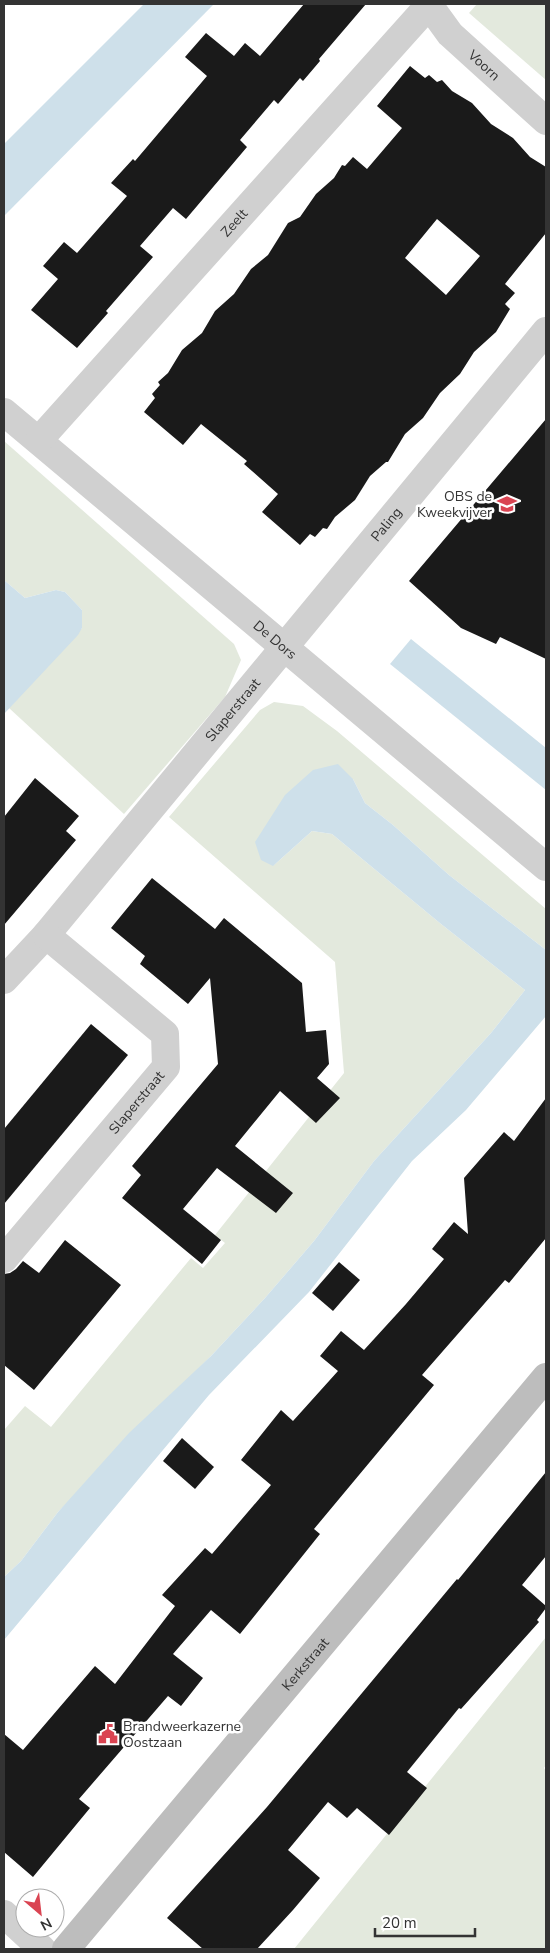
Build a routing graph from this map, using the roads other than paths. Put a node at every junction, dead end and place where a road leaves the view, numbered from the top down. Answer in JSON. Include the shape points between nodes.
{"nodes":[{"id":1,"x":430,"y":5,"type":"edge"},
{"id":2,"x":546,"y":120,"type":"edge"},
{"id":3,"x":546,"y":331,"type":"edge"},
{"id":4,"x":4,"y":412,"type":"edge"},
{"id":5,"x":38,"y":440,"type":"junction"},
{"id":6,"x":283,"y":647,"type":"junction"},
{"id":7,"x":546,"y":867,"type":"edge"},
{"id":8,"x":46,"y":935,"type":"junction"},
{"id":9,"x":4,"y":980,"type":"edge"},
{"id":10,"x":4,"y":1259,"type":"edge"},
{"id":11,"x":546,"y":1377,"type":"edge"},
{"id":12,"x":4,"y":1914,"type":"edge"},
{"id":13,"x":42,"y":1949,"type":"edge"},
{"id":14,"x":66,"y":1949,"type":"edge"}],
"edges":[{"from":1,"to":2,"type":"street","name":"Voorn","via":[[450,34]]},
{"from":1,"to":5,"type":"street","name":"Zeelt"},
{"from":3,"to":6,"type":"street","name":"Paling"},
{"from":4,"to":5,"type":"street","name":"De Dors"},
{"from":5,"to":6,"type":"street","name":"De Dors"},
{"from":6,"to":7,"type":"street","name":"De Dors"},
{"from":6,"to":8,"type":"street","name":"Slaperstraat"},
{"from":8,"to":9,"type":"street","name":"Slaperstraat"},
{"from":8,"to":10,"type":"street","name":"Slaperstraat","via":[[166,1034],[166,1067]]},
{"from":11,"to":14,"type":"street","name":"Kerkstraat"},
{"from":12,"to":13,"type":"street"}]}
